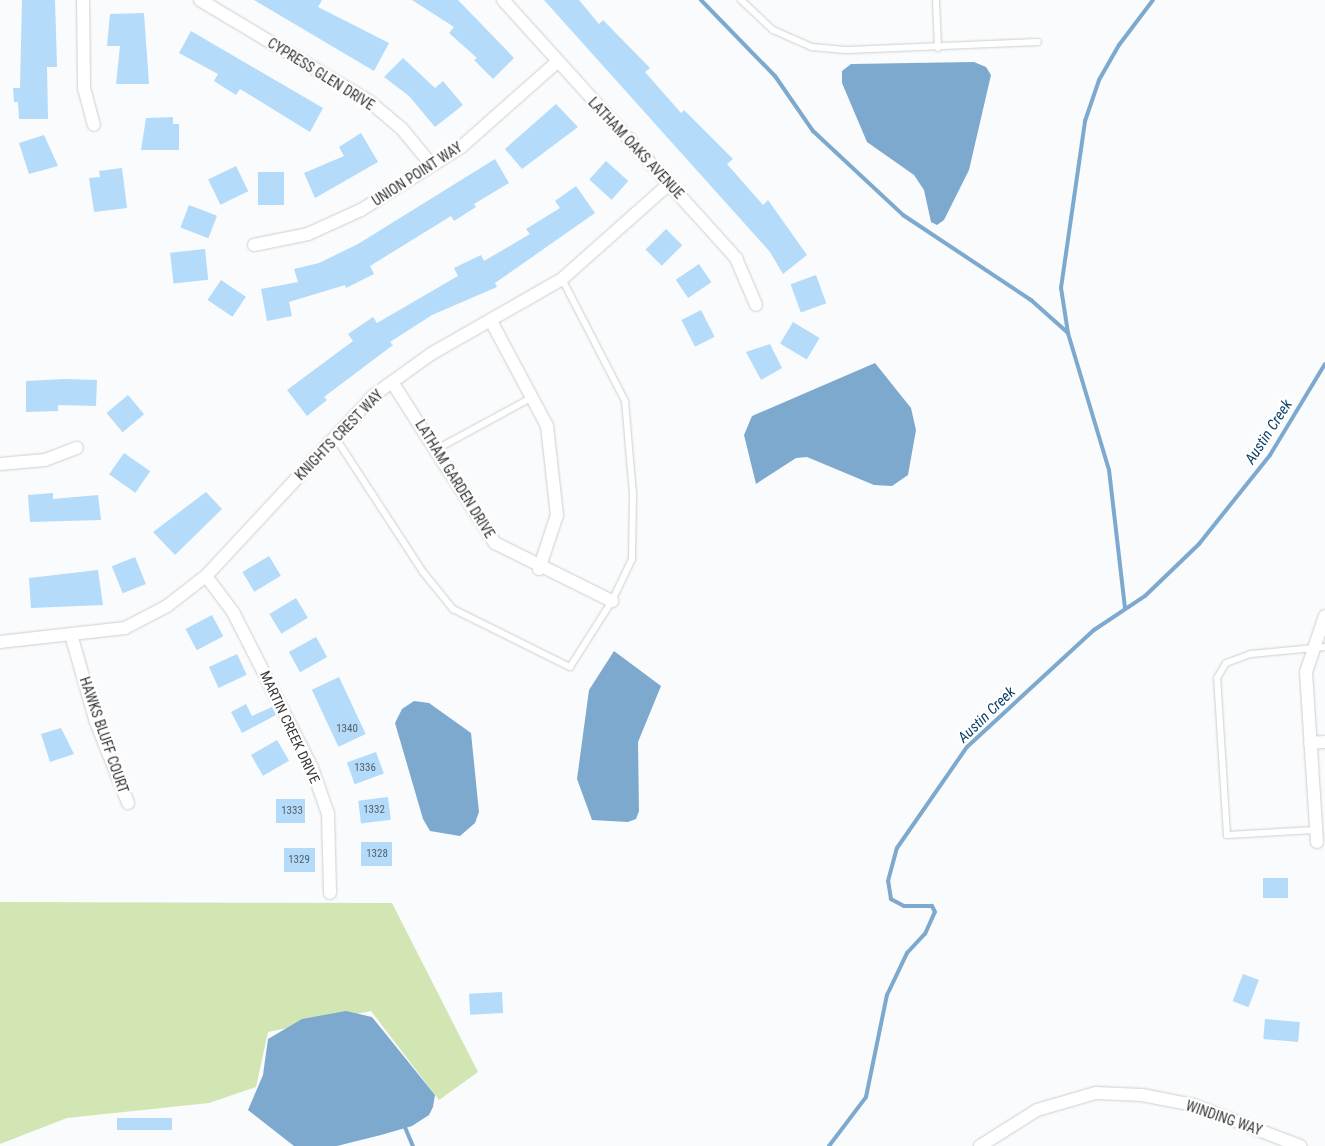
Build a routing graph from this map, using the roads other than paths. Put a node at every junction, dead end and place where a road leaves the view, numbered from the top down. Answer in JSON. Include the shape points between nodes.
{"nodes":[{"id":1,"x":83,"y":0,"type":"edge"},
{"id":2,"x":200,"y":0,"type":"edge"},
{"id":3,"x":503,"y":0,"type":"edge"},
{"id":4,"x":741,"y":0,"type":"edge"},
{"id":5,"x":936,"y":0,"type":"edge"},
{"id":6,"x":1038,"y":42,"type":"dead end"},
{"id":7,"x":938,"y":48,"type":"junction"},
{"id":8,"x":557,"y":62,"type":"junction"},
{"id":9,"x":94,"y":125,"type":"dead end"},
{"id":10,"x":430,"y":163,"type":"junction"},
{"id":11,"x":669,"y":184,"type":"junction"},
{"id":12,"x":254,"y":245,"type":"dead end"},
{"id":13,"x":562,"y":279,"type":"junction"},
{"id":14,"x":756,"y":305,"type":"dead end"},
{"id":15,"x":491,"y":321,"type":"junction"},
{"id":16,"x":392,"y":382,"type":"junction"},
{"id":17,"x":531,"y":398,"type":"junction"},
{"id":18,"x":335,"y":437,"type":"junction"},
{"id":19,"x":76,"y":448,"type":"dead end"},
{"id":20,"x":436,"y":449,"type":"junction"},
{"id":21,"x":0,"y":464,"type":"edge"},
{"id":22,"x":539,"y":568,"type":"junction"},
{"id":23,"x":206,"y":576,"type":"junction"},
{"id":24,"x":612,"y":602,"type":"junction"},
{"id":25,"x":1325,"y":616,"type":"edge"},
{"id":26,"x":72,"y":638,"type":"junction"},
{"id":27,"x":0,"y":642,"type":"edge"},
{"id":28,"x":1319,"y":648,"type":"edge"},
{"id":29,"x":1325,"y":742,"type":"edge"},
{"id":30,"x":1310,"y":743,"type":"junction"},
{"id":31,"x":128,"y":803,"type":"dead end"},
{"id":32,"x":1316,"y":836,"type":"joint"},
{"id":33,"x":330,"y":893,"type":"dead end"},
{"id":34,"x":980,"y":1146,"type":"edge"},
{"id":35,"x":1300,"y":1146,"type":"edge"}],
"edges":[{"from":1,"to":9,"type":"street","via":[[84,88]]},
{"from":2,"to":10,"type":"street","name":"CYPRESS GLEN DRIVE","via":[[369,101],[402,129]]},
{"from":3,"to":8,"type":"street","name":"LATHAM OAKS AVENUE"},
{"from":4,"to":7,"type":"lane","via":[[750,14],[773,30],[812,47]]},
{"from":5,"to":7,"type":"lane"},
{"from":6,"to":7,"type":"lane"},
{"from":8,"to":10,"type":"street","name":"UNION POINT WAY","via":[[462,146]]},
{"from":8,"to":11,"type":"street","name":"LATHAM OAKS AVENUE"},
{"from":10,"to":12,"type":"street","name":"UNION POINT WAY","via":[[361,210],[308,234]]},
{"from":11,"to":13,"type":"street","name":"KNIGHTS CREST WAY"},
{"from":11,"to":14,"type":"street","name":"LATHAM OAKS AVENUE","via":[[736,258]]},
{"from":13,"to":15,"type":"street","name":"KNIGHTS CREST WAY"},
{"from":13,"to":24,"type":"lane","via":[[625,401],[633,494],[632,559]]},
{"from":15,"to":16,"type":"street","name":"KNIGHTS CREST WAY","via":[[430,354]]},
{"from":15,"to":17,"type":"street"},
{"from":16,"to":18,"type":"street","name":"KNIGHTS CREST WAY"},
{"from":16,"to":20,"type":"street","name":"LATHAM GARDEN DRIVE"},
{"from":17,"to":20,"type":"lane"},
{"from":17,"to":22,"type":"street","via":[[547,426],[557,515]]},
{"from":18,"to":23,"type":"street","name":"KNIGHTS CREST WAY"},
{"from":18,"to":24,"type":"lane","via":[[440,596],[474,622],[570,667]]},
{"from":19,"to":21,"type":"street","via":[[45,460]]},
{"from":20,"to":22,"type":"street","name":"LATHAM GARDEN DRIVE","via":[[495,543]]},
{"from":22,"to":24,"type":"street","name":"LATHAM GARDEN DRIVE"},
{"from":23,"to":26,"type":"street","name":"KNIGHTS CREST WAY","via":[[167,606],[125,628]]},
{"from":23,"to":33,"type":"street","name":"MARTIN CREEK DRIVE","via":[[233,612],[312,768],[328,814]]},
{"from":25,"to":28,"type":"street"},
{"from":26,"to":27,"type":"street","name":"KNIGHTS CREST WAY"},
{"from":26,"to":31,"type":"street","name":"HAWKS BLUFF COURT","via":[[96,722]]},
{"from":28,"to":30,"type":"street","via":[[1306,672]]},
{"from":28,"to":32,"type":"lane","via":[[1251,654],[1226,663],[1217,678],[1227,835]]},
{"from":29,"to":30,"type":"street"},
{"from":30,"to":32,"type":"street"},
{"from":34,"to":35,"type":"street","name":"WINDING WAY","via":[[1037,1110],[1096,1093],[1142,1095],[1194,1105]]}]}
